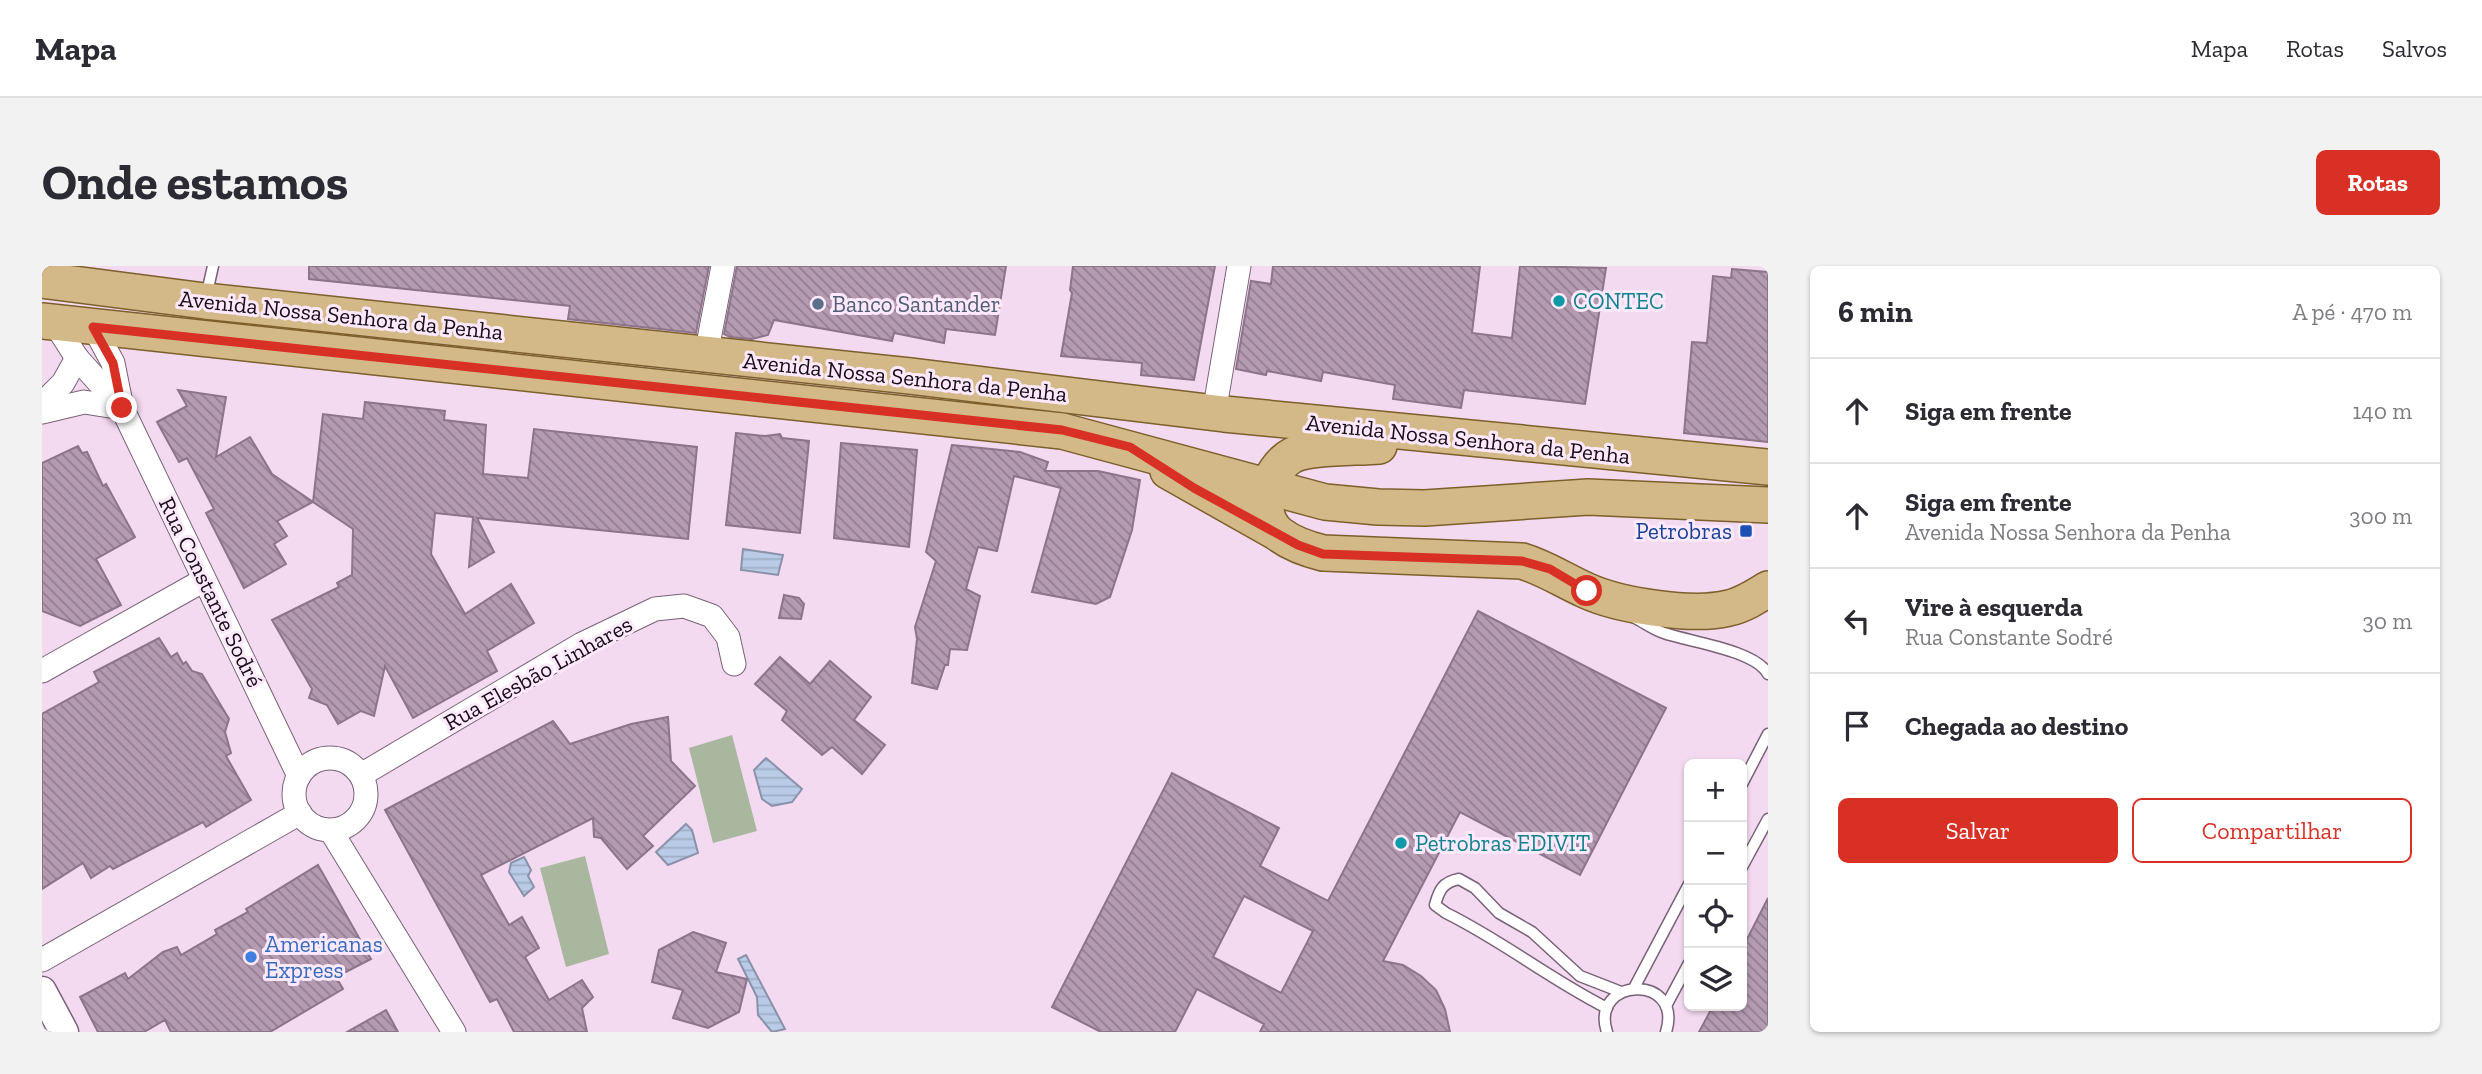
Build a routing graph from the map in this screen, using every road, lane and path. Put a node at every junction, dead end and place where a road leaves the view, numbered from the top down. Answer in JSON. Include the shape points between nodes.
{"nodes":[{"id":1,"x":214,"y":266,"type":"edge"},
{"id":2,"x":723,"y":266,"type":"edge"},
{"id":3,"x":1239,"y":266,"type":"edge"},
{"id":4,"x":51,"y":295,"type":"edge"},
{"id":5,"x":205,"y":301,"type":"junction"},
{"id":6,"x":93,"y":327,"type":"junction"},
{"id":7,"x":706,"y":355,"type":"junction"},
{"id":8,"x":77,"y":358,"type":"junction"},
{"id":9,"x":42,"y":404,"type":"edge"},
{"id":10,"x":122,"y":408,"type":"junction"},
{"id":11,"x":42,"y":412,"type":"edge"},
{"id":12,"x":1214,"y":413,"type":"junction"},
{"id":13,"x":1466,"y":439,"type":"junction"},
{"id":14,"x":1130,"y":447,"type":"junction"},
{"id":15,"x":1768,"y":467,"type":"edge"},
{"id":16,"x":1267,"y":487,"type":"junction"},
{"id":17,"x":1768,"y":505,"type":"edge"},
{"id":18,"x":1276,"y":532,"type":"junction"},
{"id":19,"x":204,"y":580,"type":"junction"},
{"id":20,"x":1768,"y":589,"type":"edge"},
{"id":21,"x":1587,"y":591,"type":"junction"},
{"id":22,"x":734,"y":664,"type":"dead end"},
{"id":23,"x":42,"y":671,"type":"edge"},
{"id":24,"x":1768,"y":674,"type":"edge"},
{"id":25,"x":1768,"y":734,"type":"edge"},
{"id":26,"x":1747,"y":774,"type":"edge"},
{"id":27,"x":361,"y":775,"type":"junction"},
{"id":28,"x":299,"y":776,"type":"junction"},
{"id":29,"x":300,"y":813,"type":"junction"},
{"id":30,"x":1768,"y":819,"type":"edge"},
{"id":31,"x":331,"y":831,"type":"junction"},
{"id":32,"x":1747,"y":858,"type":"edge"},
{"id":33,"x":1688,"y":885,"type":"edge"},
{"id":34,"x":42,"y":960,"type":"edge"},
{"id":35,"x":1684,"y":972,"type":"edge"},
{"id":36,"x":1634,"y":988,"type":"junction"},
{"id":37,"x":42,"y":992,"type":"edge"},
{"id":38,"x":1621,"y":992,"type":"junction"},
{"id":39,"x":1666,"y":1006,"type":"junction"},
{"id":40,"x":1607,"y":1008,"type":"junction"},
{"id":41,"x":64,"y":1032,"type":"edge"},
{"id":42,"x":454,"y":1032,"type":"edge"},
{"id":43,"x":1607,"y":1032,"type":"edge"},
{"id":44,"x":1666,"y":1032,"type":"edge"}],
"edges":[{"from":1,"to":5,"type":"lane"},
{"from":2,"to":7,"type":"street"},
{"from":3,"to":12,"type":"street"},
{"from":4,"to":5,"type":"main road","name":"Avenida Nossa Senhora da Penha"},
{"from":4,"to":6,"type":"main road"},
{"from":4,"to":8,"type":"street","name":"Rua Constante Sodré"},
{"from":5,"to":7,"type":"main road","name":"Avenida Nossa Senhora da Penha"},
{"from":6,"to":10,"type":"street","name":"Rua Constante Sodré","via":[[113,363]]},
{"from":6,"to":14,"type":"main road","name":"Avenida Nossa Senhora da Penha","via":[[1062,430]]},
{"from":7,"to":12,"type":"main road","name":"Avenida Nossa Senhora da Penha"},
{"from":8,"to":9,"type":"street","via":[[63,383]]},
{"from":8,"to":10,"type":"street","name":"Rua Constante Sodré"},
{"from":10,"to":11,"type":"street","via":[[84,402]]},
{"from":10,"to":19,"type":"street","name":"Rua Constante Sodré"},
{"from":12,"to":13,"type":"main road","name":"Avenida Nossa Senhora da Penha"},
{"from":13,"to":15,"type":"main road","name":"Avenida Nossa Senhora da Penha"},
{"from":13,"to":16,"type":"main road","via":[[1295,454],[1280,465]]},
{"from":14,"to":16,"type":"main road","name":"Avenida Nossa Senhora da Penha"},
{"from":14,"to":18,"type":"main road"},
{"from":16,"to":17,"type":"main road","name":"Avenida Nossa Senhora da Penha","via":[[1325,502],[1378,508],[1588,497]]},
{"from":16,"to":18,"type":"main road","via":[[1267,509]]},
{"from":18,"to":21,"type":"main road","via":[[1323,554],[1522,561],[1550,569]]},
{"from":19,"to":23,"type":"street"},
{"from":19,"to":28,"type":"street","name":"Rua Constante Sodré"},
{"from":20,"to":21,"type":"main road","via":[[1730,608],[1695,611],[1640,605]]},
{"from":21,"to":24,"type":"lane","via":[[1661,632],[1734,652],[1764,666]]},
{"from":22,"to":27,"type":"street","name":"Rua Elesbão Linhares","via":[[728,637],[712,616],[684,606],[655,609],[582,644]]},
{"from":25,"to":26,"type":"lane"},
{"from":27,"to":28,"type":"street","via":[[351,764],[323,759]]},
{"from":27,"to":31,"type":"street","via":[[367,793],[362,812],[349,826]]},
{"from":28,"to":29,"type":"street","via":[[295,788]]},
{"from":29,"to":31,"type":"street","via":[[318,828]]},
{"from":29,"to":34,"type":"street"},
{"from":30,"to":32,"type":"lane"},
{"from":31,"to":42,"type":"street"},
{"from":33,"to":36,"type":"lane"},
{"from":35,"to":39,"type":"lane"},
{"from":36,"to":38,"type":"lane"},
{"from":36,"to":39,"type":"lane","via":[[1647,989]]},
{"from":37,"to":41,"type":"street"},
{"from":38,"to":40,"type":"lane"},
{"from":38,"to":40,"type":"lane","via":[[1580,976],[1532,932],[1499,913],[1475,888],[1459,879],[1447,881],[1438,892],[1436,905],[1446,914]]},
{"from":39,"to":44,"type":"lane"},
{"from":40,"to":43,"type":"lane"}]}
